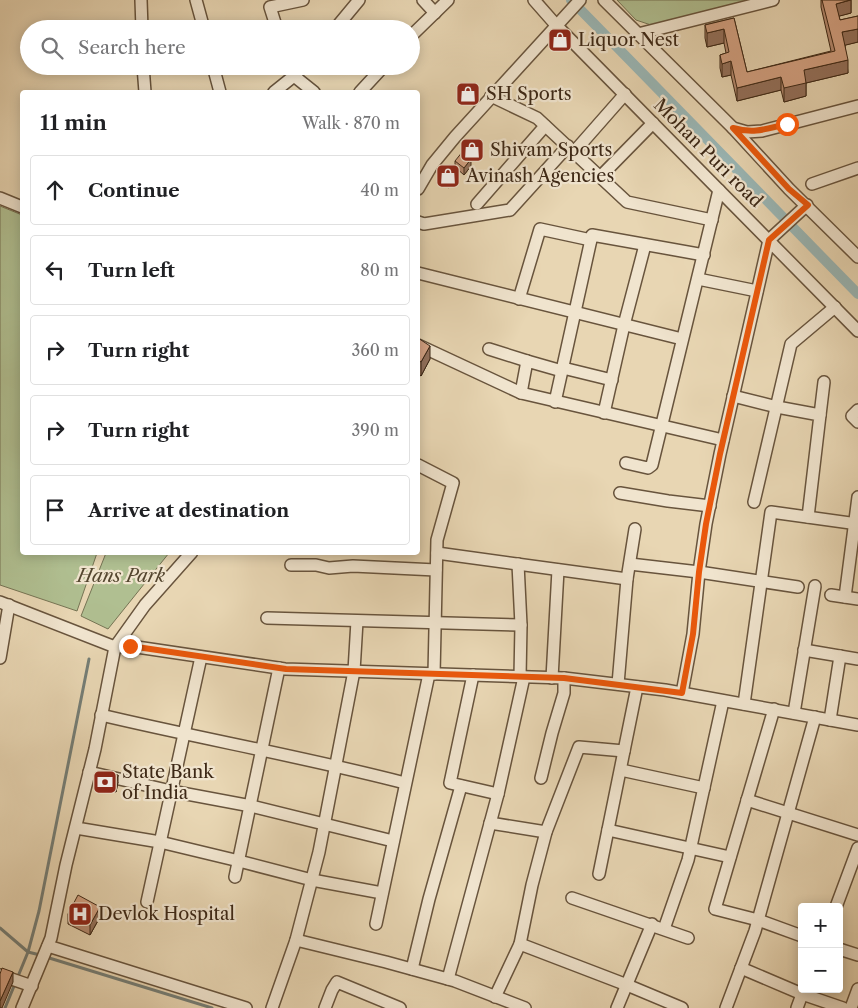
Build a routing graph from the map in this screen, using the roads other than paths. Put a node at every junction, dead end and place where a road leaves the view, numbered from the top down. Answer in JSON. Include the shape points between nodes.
{"nodes":[{"id":1,"x":141,"y":0,"type":"edge"},
{"id":2,"x":196,"y":0,"type":"edge"},
{"id":3,"x":303,"y":0,"type":"edge"},
{"id":4,"x":359,"y":0,"type":"edge"},
{"id":5,"x":423,"y":0,"type":"edge"},
{"id":6,"x":448,"y":0,"type":"edge"},
{"id":7,"x":534,"y":0,"type":"edge"},
{"id":8,"x":580,"y":0,"type":"edge"},
{"id":9,"x":604,"y":0,"type":"edge"},
{"id":10,"x":773,"y":0,"type":"edge"},
{"id":11,"x":435,"y":13,"type":"junction"},
{"id":12,"x":142,"y":20,"type":"edge"},
{"id":13,"x":202,"y":20,"type":"edge"},
{"id":14,"x":275,"y":20,"type":"edge"},
{"id":15,"x":342,"y":20,"type":"edge"},
{"id":16,"x":556,"y":25,"type":"junction"},
{"id":17,"x":420,"y":27,"type":"edge"},
{"id":18,"x":638,"y":34,"type":"junction"},
{"id":19,"x":144,"y":75,"type":"edge"},
{"id":20,"x":215,"y":75,"type":"edge"},
{"id":21,"x":289,"y":75,"type":"edge"},
{"id":22,"x":297,"y":75,"type":"edge"},
{"id":23,"x":376,"y":75,"type":"edge"},
{"id":24,"x":145,"y":90,"type":"edge"},
{"id":25,"x":219,"y":90,"type":"edge"},
{"id":26,"x":276,"y":90,"type":"edge"},
{"id":27,"x":312,"y":90,"type":"edge"},
{"id":28,"x":362,"y":90,"type":"edge"},
{"id":29,"x":625,"y":94,"type":"junction"},
{"id":30,"x":491,"y":96,"type":"junction"},
{"id":31,"x":858,"y":106,"type":"edge"},
{"id":32,"x":653,"y":123,"type":"junction"},
{"id":33,"x":545,"y":126,"type":"junction"},
{"id":34,"x":733,"y":128,"type":"junction"},
{"id":35,"x":571,"y":149,"type":"junction"},
{"id":36,"x":858,"y":168,"type":"edge"},
{"id":37,"x":601,"y":176,"type":"junction"},
{"id":38,"x":812,"y":184,"type":"dead end"},
{"id":39,"x":420,"y":186,"type":"edge"},
{"id":40,"x":720,"y":190,"type":"junction"},
{"id":41,"x":0,"y":198,"type":"edge"},
{"id":42,"x":477,"y":204,"type":"dead end"},
{"id":43,"x":808,"y":205,"type":"junction"},
{"id":44,"x":20,"y":206,"type":"edge"},
{"id":45,"x":712,"y":220,"type":"junction"},
{"id":46,"x":420,"y":223,"type":"edge"},
{"id":47,"x":591,"y":240,"type":"junction"},
{"id":48,"x":769,"y":240,"type":"junction"},
{"id":49,"x":645,"y":245,"type":"junction"},
{"id":50,"x":704,"y":255,"type":"junction"},
{"id":51,"x":858,"y":257,"type":"edge"},
{"id":52,"x":420,"y":274,"type":"edge"},
{"id":53,"x":698,"y":279,"type":"junction"},
{"id":54,"x":757,"y":291,"type":"junction"},
{"id":55,"x":519,"y":299,"type":"junction"},
{"id":56,"x":834,"y":307,"type":"junction"},
{"id":57,"x":575,"y":313,"type":"junction"},
{"id":58,"x":624,"y":325,"type":"junction"},
{"id":59,"x":858,"y":331,"type":"edge"},
{"id":60,"x":682,"y":339,"type":"junction"},
{"id":61,"x":420,"y":346,"type":"edge"},
{"id":62,"x":489,"y":349,"type":"dead end"},
{"id":63,"x":526,"y":361,"type":"junction"},
{"id":64,"x":562,"y":369,"type":"junction"},
{"id":65,"x":612,"y":380,"type":"junction"},
{"id":66,"x":824,"y":382,"type":"dead end"},
{"id":67,"x":521,"y":393,"type":"junction"},
{"id":68,"x":733,"y":396,"type":"junction"},
{"id":69,"x":555,"y":402,"type":"junction"},
{"id":70,"x":777,"y":407,"type":"junction"},
{"id":71,"x":858,"y":410,"type":"edge"},
{"id":72,"x":604,"y":413,"type":"junction"},
{"id":73,"x":820,"y":415,"type":"junction"},
{"id":74,"x":858,"y":422,"type":"edge"},
{"id":75,"x":661,"y":426,"type":"junction"},
{"id":76,"x":723,"y":440,"type":"junction"},
{"id":77,"x":626,"y":462,"type":"dead end"},
{"id":78,"x":420,"y":466,"type":"edge"},
{"id":79,"x":620,"y":492,"type":"dead end"},
{"id":80,"x":858,"y":497,"type":"edge"},
{"id":81,"x":754,"y":502,"type":"dead end"},
{"id":82,"x":710,"y":506,"type":"junction"},
{"id":83,"x":808,"y":517,"type":"junction"},
{"id":84,"x":856,"y":524,"type":"edge"},
{"id":85,"x":635,"y":529,"type":"dead end"},
{"id":86,"x":437,"y":553,"type":"junction"},
{"id":87,"x":189,"y":555,"type":"edge"},
{"id":88,"x":518,"y":564,"type":"junction"},
{"id":89,"x":630,"y":564,"type":"junction"},
{"id":90,"x":291,"y":565,"type":"dead end"},
{"id":91,"x":436,"y":570,"type":"junction"},
{"id":92,"x":558,"y":570,"type":"junction"},
{"id":93,"x":699,"y":572,"type":"junction"},
{"id":94,"x":627,"y":579,"type":"junction"},
{"id":95,"x":760,"y":582,"type":"junction"},
{"id":96,"x":815,"y":586,"type":"dead end"},
{"id":97,"x":798,"y":587,"type":"dead end"},
{"id":98,"x":831,"y":595,"type":"dead end"},
{"id":99,"x":845,"y":598,"type":"junction"},
{"id":100,"x":858,"y":600,"type":"edge"},
{"id":101,"x":5,"y":604,"type":"edge"},
{"id":102,"x":267,"y":618,"type":"dead end"},
{"id":103,"x":357,"y":620,"type":"junction"},
{"id":104,"x":435,"y":623,"type":"junction"},
{"id":105,"x":521,"y":625,"type":"junction"},
{"id":106,"x":116,"y":647,"type":"junction"},
{"id":107,"x":804,"y":650,"type":"junction"},
{"id":108,"x":840,"y":656,"type":"junction"},
{"id":109,"x":200,"y":657,"type":"junction"},
{"id":110,"x":0,"y":658,"type":"edge"},
{"id":111,"x":858,"y":659,"type":"edge"},
{"id":112,"x":279,"y":668,"type":"junction"},
{"id":113,"x":354,"y":672,"type":"junction"},
{"id":114,"x":432,"y":674,"type":"junction"},
{"id":115,"x":473,"y":675,"type":"junction"},
{"id":116,"x":522,"y":677,"type":"junction"},
{"id":117,"x":558,"y":678,"type":"junction"},
{"id":118,"x":618,"y":684,"type":"junction"},
{"id":119,"x":637,"y":687,"type":"junction"},
{"id":120,"x":682,"y":693,"type":"junction"},
{"id":121,"x":723,"y":700,"type":"junction"},
{"id":122,"x":744,"y":704,"type":"junction"},
{"id":123,"x":774,"y":710,"type":"junction"},
{"id":124,"x":794,"y":713,"type":"junction"},
{"id":125,"x":101,"y":715,"type":"junction"},
{"id":126,"x":815,"y":717,"type":"junction"},
{"id":127,"x":830,"y":720,"type":"junction"},
{"id":128,"x":858,"y":724,"type":"edge"},
{"id":129,"x":183,"y":735,"type":"junction"},
{"id":130,"x":263,"y":751,"type":"junction"},
{"id":131,"x":624,"y":751,"type":"junction"},
{"id":132,"x":337,"y":766,"type":"junction"},
{"id":133,"x":621,"y":770,"type":"junction"},
{"id":134,"x":89,"y":772,"type":"junction"},
{"id":135,"x":541,"y":778,"type":"dead end"},
{"id":136,"x":405,"y":783,"type":"junction"},
{"id":137,"x":461,"y":786,"type":"junction"},
{"id":138,"x":704,"y":788,"type":"junction"},
{"id":139,"x":171,"y":791,"type":"junction"},
{"id":140,"x":498,"y":794,"type":"junction"},
{"id":141,"x":748,"y":800,"type":"junction"},
{"id":142,"x":251,"y":806,"type":"junction"},
{"id":143,"x":788,"y":813,"type":"junction"},
{"id":144,"x":490,"y":823,"type":"junction"},
{"id":145,"x":325,"y":825,"type":"junction"},
{"id":146,"x":76,"y":828,"type":"junction"},
{"id":147,"x":608,"y":830,"type":"junction"},
{"id":148,"x":546,"y":832,"type":"junction"},
{"id":149,"x":858,"y":835,"type":"edge"},
{"id":150,"x":393,"y":841,"type":"junction"},
{"id":151,"x":160,"y":842,"type":"junction"},
{"id":152,"x":858,"y":848,"type":"edge"},
{"id":153,"x":690,"y":849,"type":"junction"},
{"id":154,"x":730,"y":857,"type":"junction"},
{"id":155,"x":239,"y":861,"type":"junction"},
{"id":156,"x":599,"y":874,"type":"dead end"},
{"id":157,"x":235,"y":877,"type":"dead end"},
{"id":158,"x":312,"y":880,"type":"junction"},
{"id":159,"x":382,"y":893,"type":"junction"},
{"id":160,"x":572,"y":898,"type":"dead end"},
{"id":161,"x":147,"y":902,"type":"dead end"},
{"id":162,"x":837,"y":903,"type":"edge"},
{"id":163,"x":758,"y":920,"type":"junction"},
{"id":164,"x":376,"y":924,"type":"dead end"},
{"id":165,"x":652,"y":924,"type":"junction"},
{"id":166,"x":664,"y":929,"type":"junction"},
{"id":167,"x":798,"y":935,"type":"edge"},
{"id":168,"x":688,"y":938,"type":"dead end"},
{"id":169,"x":296,"y":940,"type":"junction"},
{"id":170,"x":520,"y":944,"type":"junction"},
{"id":171,"x":48,"y":946,"type":"junction"},
{"id":172,"x":843,"y":950,"type":"edge"},
{"id":173,"x":858,"y":956,"type":"edge"},
{"id":174,"x":741,"y":968,"type":"junction"},
{"id":175,"x":412,"y":969,"type":"junction"},
{"id":176,"x":0,"y":975,"type":"edge"},
{"id":177,"x":448,"y":980,"type":"junction"},
{"id":178,"x":627,"y":985,"type":"junction"},
{"id":179,"x":32,"y":986,"type":"junction"},
{"id":180,"x":858,"y":989,"type":"edge"},
{"id":181,"x":798,"y":990,"type":"edge"},
{"id":182,"x":803,"y":993,"type":"edge"},
{"id":183,"x":806,"y":993,"type":"edge"},
{"id":184,"x":495,"y":997,"type":"junction"},
{"id":185,"x":22,"y":1008,"type":"edge"},
{"id":186,"x":246,"y":1008,"type":"edge"},
{"id":187,"x":272,"y":1008,"type":"edge"},
{"id":188,"x":325,"y":1008,"type":"edge"},
{"id":189,"x":400,"y":1008,"type":"edge"},
{"id":190,"x":525,"y":1008,"type":"edge"},
{"id":191,"x":617,"y":1008,"type":"edge"},
{"id":192,"x":682,"y":1008,"type":"edge"},
{"id":193,"x":726,"y":1008,"type":"edge"},
{"id":194,"x":797,"y":1008,"type":"edge"},
{"id":195,"x":843,"y":1008,"type":"edge"},
{"id":196,"x":851,"y":1008,"type":"edge"}],
"edges":[{"from":1,"to":12,"type":"street"},
{"from":2,"to":13,"type":"street"},
{"from":3,"to":14,"type":"street","via":[[270,7]]},
{"from":4,"to":15,"type":"street"},
{"from":5,"to":11,"type":"street"},
{"from":6,"to":11,"type":"street"},
{"from":7,"to":16,"type":"street","name":"Mohan Puri road"},
{"from":8,"to":16,"type":"street"},
{"from":9,"to":18,"type":"street"},
{"from":10,"to":18,"type":"street"},
{"from":11,"to":17,"type":"street"},
{"from":16,"to":29,"type":"street","name":"Mohan Puri road"},
{"from":16,"to":30,"type":"street"},
{"from":18,"to":34,"type":"street"},
{"from":19,"to":24,"type":"street"},
{"from":20,"to":25,"type":"street"},
{"from":21,"to":26,"type":"street"},
{"from":22,"to":27,"type":"street"},
{"from":23,"to":28,"type":"street"},
{"from":29,"to":32,"type":"street","name":"Mohan Puri road"},
{"from":29,"to":35,"type":"street"},
{"from":30,"to":33,"type":"street","via":[[537,118]]},
{"from":30,"to":39,"type":"street","via":[[432,165]]},
{"from":31,"to":34,"type":"street","via":[[762,131],[747,132]]},
{"from":32,"to":37,"type":"street"},
{"from":32,"to":40,"type":"street","name":"Mohan Puri road"},
{"from":33,"to":35,"type":"street"},
{"from":33,"to":42,"type":"street"},
{"from":34,"to":43,"type":"street"},
{"from":35,"to":37,"type":"street"},
{"from":35,"to":46,"type":"street","via":[[510,210]]},
{"from":36,"to":38,"type":"street"},
{"from":37,"to":45,"type":"street","via":[[627,202]]},
{"from":40,"to":45,"type":"street"},
{"from":40,"to":48,"type":"street","name":"Mohan Puri road"},
{"from":41,"to":44,"type":"street"},
{"from":43,"to":48,"type":"street"},
{"from":43,"to":51,"type":"street"},
{"from":45,"to":50,"type":"street"},
{"from":47,"to":49,"type":"street","via":[[592,235]]},
{"from":47,"to":55,"type":"street","via":[[540,229]]},
{"from":47,"to":57,"type":"street"},
{"from":48,"to":54,"type":"street"},
{"from":48,"to":56,"type":"street","name":"Mohan Puri road"},
{"from":49,"to":50,"type":"street"},
{"from":49,"to":58,"type":"street"},
{"from":50,"to":53,"type":"street"},
{"from":52,"to":55,"type":"street"},
{"from":53,"to":54,"type":"street"},
{"from":53,"to":60,"type":"street"},
{"from":54,"to":68,"type":"street"},
{"from":55,"to":57,"type":"street"},
{"from":56,"to":59,"type":"street","name":"Mohan Puri road"},
{"from":56,"to":70,"type":"street","via":[[791,344]]},
{"from":57,"to":58,"type":"street"},
{"from":57,"to":64,"type":"street"},
{"from":58,"to":60,"type":"street"},
{"from":58,"to":65,"type":"street"},
{"from":60,"to":75,"type":"street"},
{"from":61,"to":67,"type":"street"},
{"from":62,"to":63,"type":"street"},
{"from":63,"to":64,"type":"street"},
{"from":63,"to":67,"type":"street"},
{"from":64,"to":65,"type":"street"},
{"from":64,"to":69,"type":"street"},
{"from":65,"to":72,"type":"street"},
{"from":66,"to":73,"type":"street"},
{"from":67,"to":69,"type":"street"},
{"from":68,"to":70,"type":"street"},
{"from":68,"to":76,"type":"street"},
{"from":69,"to":72,"type":"street"},
{"from":70,"to":73,"type":"street"},
{"from":70,"to":81,"type":"street"},
{"from":71,"to":74,"type":"street","via":[[852,416]]},
{"from":72,"to":75,"type":"street"},
{"from":73,"to":83,"type":"street"},
{"from":75,"to":76,"type":"street"},
{"from":75,"to":77,"type":"street","via":[[652,465],[648,468]]},
{"from":76,"to":82,"type":"street"},
{"from":78,"to":86,"type":"street","via":[[453,483],[437,540]]},
{"from":79,"to":82,"type":"street"},
{"from":80,"to":84,"type":"street"},
{"from":82,"to":93,"type":"street"},
{"from":83,"to":84,"type":"street"},
{"from":83,"to":95,"type":"street","via":[[771,512]]},
{"from":84,"to":99,"type":"street"},
{"from":85,"to":89,"type":"street"},
{"from":86,"to":88,"type":"street"},
{"from":86,"to":91,"type":"street"},
{"from":87,"to":106,"type":"street","via":[[145,605]]},
{"from":88,"to":92,"type":"street"},
{"from":88,"to":105,"type":"street"},
{"from":89,"to":93,"type":"street"},
{"from":89,"to":94,"type":"street"},
{"from":90,"to":91,"type":"street"},
{"from":91,"to":104,"type":"street"},
{"from":92,"to":94,"type":"street"},
{"from":92,"to":117,"type":"street"},
{"from":93,"to":95,"type":"street"},
{"from":93,"to":120,"type":"street","via":[[693,634]]},
{"from":94,"to":118,"type":"street"},
{"from":95,"to":97,"type":"street"},
{"from":95,"to":122,"type":"street"},
{"from":96,"to":107,"type":"street"},
{"from":98,"to":99,"type":"street"},
{"from":99,"to":100,"type":"street"},
{"from":101,"to":106,"type":"street"},
{"from":101,"to":110,"type":"street"},
{"from":102,"to":103,"type":"street"},
{"from":103,"to":104,"type":"street"},
{"from":103,"to":113,"type":"street"},
{"from":104,"to":105,"type":"street"},
{"from":104,"to":114,"type":"street"},
{"from":105,"to":116,"type":"street"},
{"from":106,"to":109,"type":"street","via":[[130,646]]},
{"from":106,"to":125,"type":"street"},
{"from":107,"to":108,"type":"street"},
{"from":107,"to":124,"type":"street"},
{"from":108,"to":111,"type":"street"},
{"from":108,"to":127,"type":"street"},
{"from":109,"to":112,"type":"street"},
{"from":109,"to":129,"type":"street"},
{"from":112,"to":113,"type":"street"},
{"from":112,"to":130,"type":"street"},
{"from":113,"to":114,"type":"street"},
{"from":113,"to":132,"type":"street"},
{"from":114,"to":115,"type":"street"},
{"from":114,"to":136,"type":"street"},
{"from":115,"to":116,"type":"street"},
{"from":115,"to":137,"type":"street","via":[[450,783]]},
{"from":116,"to":117,"type":"street"},
{"from":116,"to":140,"type":"street"},
{"from":117,"to":118,"type":"street"},
{"from":117,"to":135,"type":"street","via":[[564,693]]},
{"from":118,"to":119,"type":"street"},
{"from":119,"to":120,"type":"street"},
{"from":119,"to":131,"type":"street"},
{"from":120,"to":121,"type":"street"},
{"from":121,"to":122,"type":"street"},
{"from":121,"to":138,"type":"street"},
{"from":122,"to":123,"type":"street"},
{"from":123,"to":124,"type":"street"},
{"from":123,"to":141,"type":"street"},
{"from":124,"to":126,"type":"street"},
{"from":125,"to":129,"type":"street"},
{"from":125,"to":134,"type":"street"},
{"from":126,"to":127,"type":"street"},
{"from":126,"to":143,"type":"street"},
{"from":127,"to":128,"type":"street"},
{"from":129,"to":130,"type":"street"},
{"from":129,"to":139,"type":"street"},
{"from":130,"to":132,"type":"street"},
{"from":130,"to":142,"type":"street"},
{"from":131,"to":133,"type":"street"},
{"from":131,"to":148,"type":"street","via":[[579,747]]},
{"from":132,"to":136,"type":"street"},
{"from":132,"to":145,"type":"street"},
{"from":133,"to":138,"type":"street"},
{"from":133,"to":147,"type":"street"},
{"from":134,"to":139,"type":"street"},
{"from":134,"to":146,"type":"street"},
{"from":136,"to":150,"type":"street"},
{"from":137,"to":140,"type":"street"},
{"from":137,"to":175,"type":"street"},
{"from":138,"to":153,"type":"street"},
{"from":139,"to":142,"type":"street"},
{"from":139,"to":151,"type":"street"},
{"from":140,"to":144,"type":"street"},
{"from":141,"to":143,"type":"street"},
{"from":141,"to":154,"type":"street"},
{"from":142,"to":145,"type":"street"},
{"from":142,"to":155,"type":"street"},
{"from":143,"to":149,"type":"street"},
{"from":143,"to":163,"type":"street"},
{"from":144,"to":148,"type":"street"},
{"from":144,"to":177,"type":"street"},
{"from":145,"to":150,"type":"street"},
{"from":145,"to":158,"type":"street"},
{"from":146,"to":151,"type":"street"},
{"from":146,"to":171,"type":"street"},
{"from":147,"to":153,"type":"street"},
{"from":147,"to":156,"type":"street"},
{"from":148,"to":170,"type":"street"},
{"from":150,"to":159,"type":"street"},
{"from":151,"to":155,"type":"street"},
{"from":151,"to":161,"type":"street"},
{"from":152,"to":162,"type":"street"},
{"from":153,"to":154,"type":"street"},
{"from":153,"to":166,"type":"street"},
{"from":154,"to":163,"type":"street","via":[[715,909]]},
{"from":155,"to":157,"type":"street"},
{"from":155,"to":158,"type":"street"},
{"from":158,"to":159,"type":"street"},
{"from":158,"to":169,"type":"street"},
{"from":159,"to":164,"type":"street"},
{"from":160,"to":165,"type":"street"},
{"from":163,"to":167,"type":"street"},
{"from":163,"to":174,"type":"street"},
{"from":165,"to":166,"type":"street"},
{"from":165,"to":178,"type":"street"},
{"from":166,"to":168,"type":"street"},
{"from":169,"to":175,"type":"street"},
{"from":169,"to":187,"type":"street"},
{"from":170,"to":178,"type":"street"},
{"from":170,"to":184,"type":"street"},
{"from":171,"to":179,"type":"street"},
{"from":171,"to":186,"type":"street"},
{"from":172,"to":173,"type":"street"},
{"from":174,"to":181,"type":"street"},
{"from":174,"to":193,"type":"street"},
{"from":175,"to":177,"type":"street"},
{"from":176,"to":179,"type":"street"},
{"from":177,"to":184,"type":"street"},
{"from":178,"to":191,"type":"street"},
{"from":178,"to":192,"type":"street"},
{"from":179,"to":185,"type":"street"},
{"from":180,"to":196,"type":"street"},
{"from":182,"to":194,"type":"street"},
{"from":183,"to":195,"type":"street"},
{"from":184,"to":190,"type":"street"},
{"from":188,"to":189,"type":"street","via":[[337,982]]}]}
